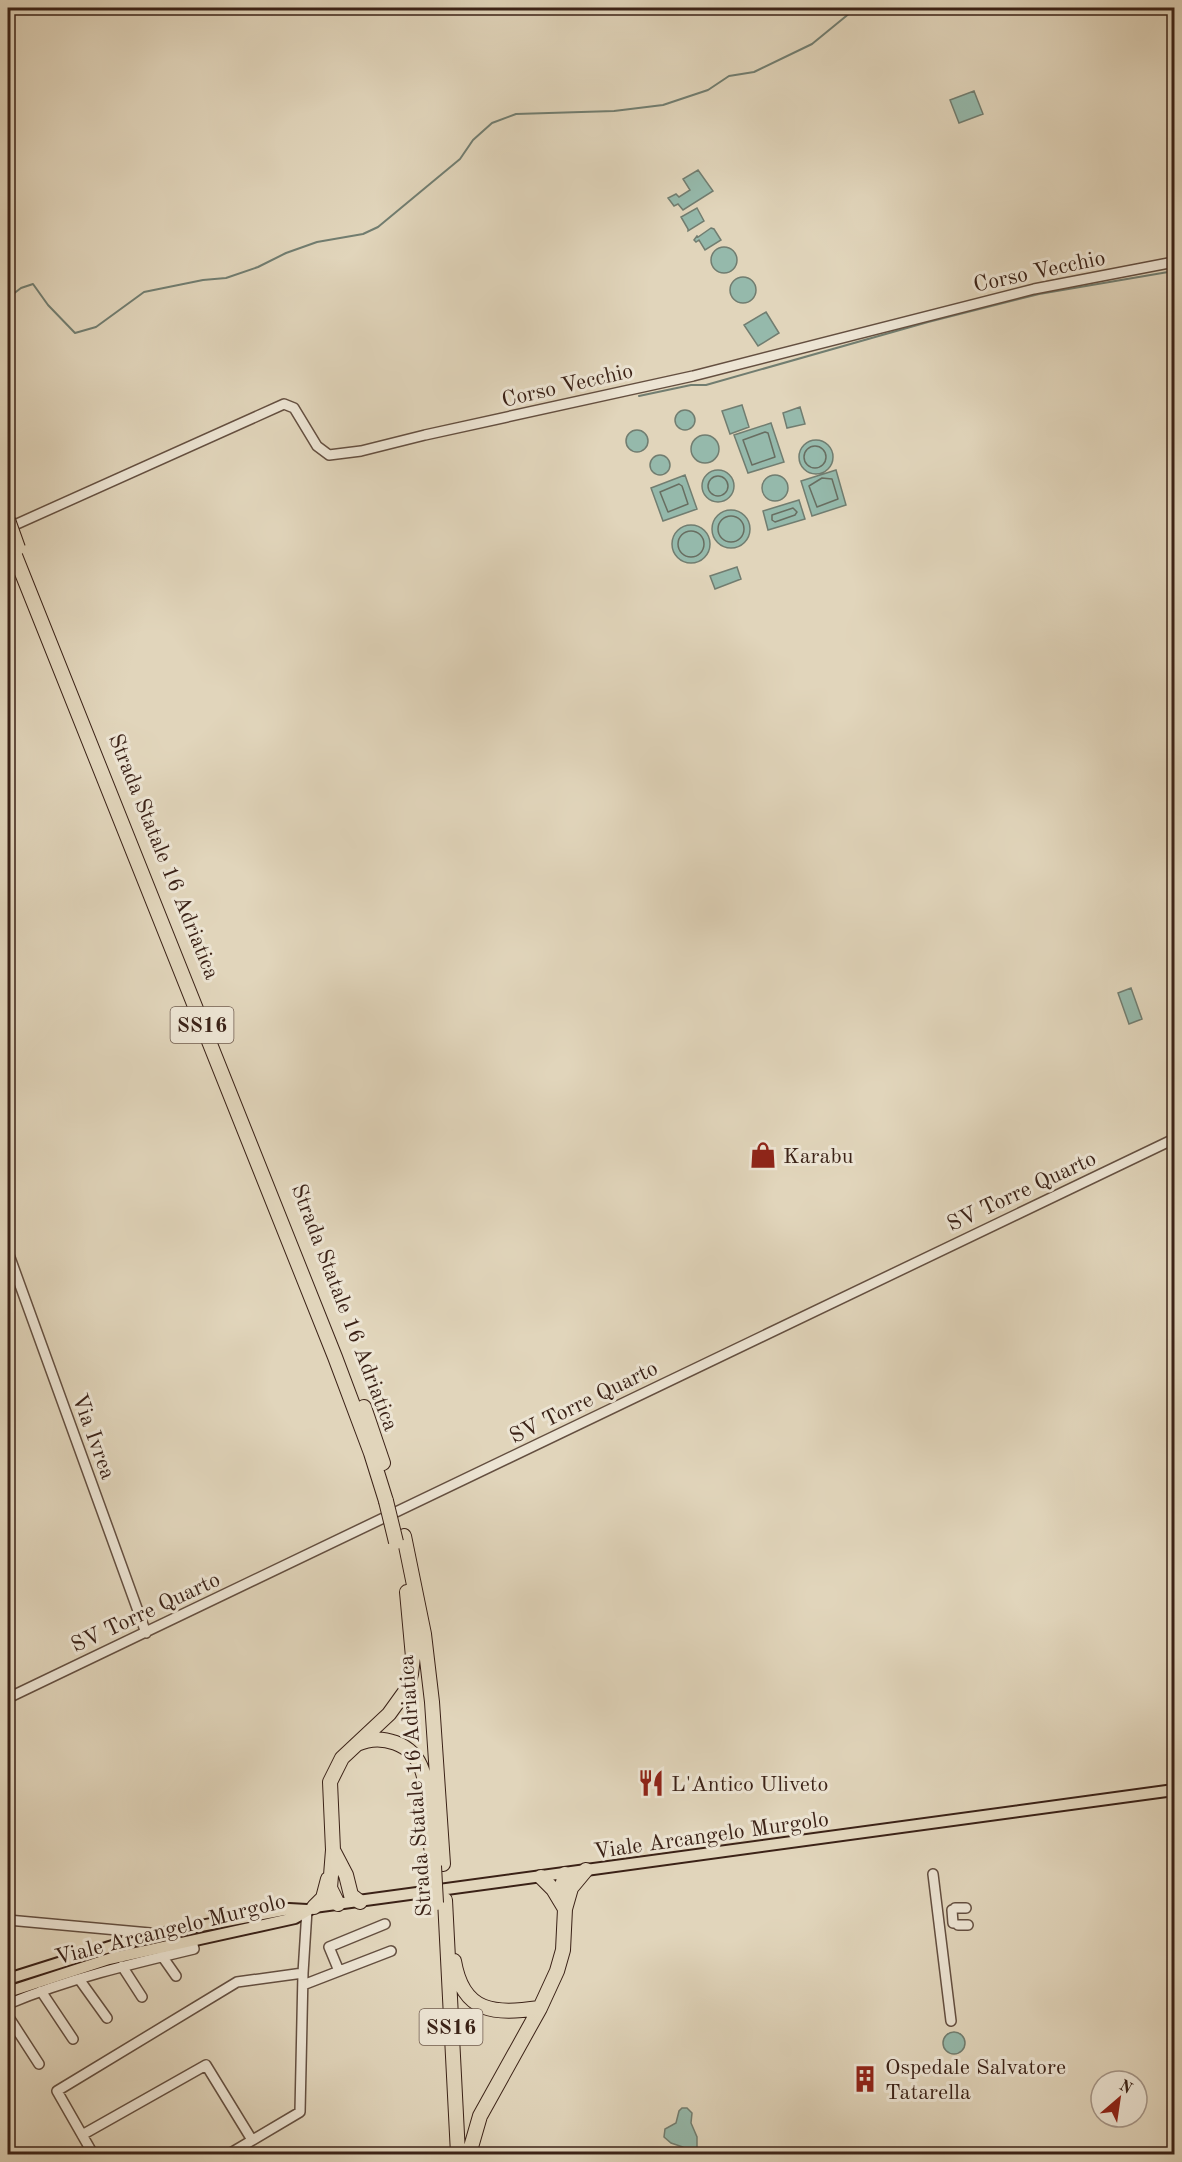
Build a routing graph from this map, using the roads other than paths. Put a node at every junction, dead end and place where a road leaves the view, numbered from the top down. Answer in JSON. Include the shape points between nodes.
{"nodes":[{"id":1,"x":1174,"y":262,"type":"edge"},
{"id":2,"x":8,"y":520,"type":"edge"},
{"id":3,"x":8,"y":528,"type":"edge"},
{"id":4,"x":8,"y":536,"type":"edge"},
{"id":5,"x":16,"y":550,"type":"junction"},
{"id":6,"x":1174,"y":1139,"type":"edge"},
{"id":7,"x":8,"y":1252,"type":"edge"},
{"id":8,"x":400,"y":1539,"type":"junction"},
{"id":9,"x":147,"y":1633,"type":"junction"},
{"id":10,"x":419,"y":1652,"type":"junction"},
{"id":11,"x":421,"y":1673,"type":"junction"},
{"id":12,"x":8,"y":1698,"type":"edge"},
{"id":13,"x":352,"y":1747,"type":"junction"},
{"id":14,"x":1174,"y":1790,"type":"edge"},
{"id":15,"x":333,"y":1850,"type":"junction"},
{"id":16,"x":439,"y":1865,"type":"junction"},
{"id":17,"x":586,"y":1870,"type":"junction"},
{"id":18,"x":565,"y":1874,"type":"junction"},
{"id":19,"x":933,"y":1874,"type":"dead end"},
{"id":20,"x":541,"y":1877,"type":"junction"},
{"id":21,"x":347,"y":1882,"type":"junction"},
{"id":22,"x":571,"y":1888,"type":"junction"},
{"id":23,"x":360,"y":1902,"type":"junction"},
{"id":24,"x":338,"y":1904,"type":"junction"},
{"id":25,"x":562,"y":1904,"type":"junction"},
{"id":26,"x":442,"y":1905,"type":"junction"},
{"id":27,"x":966,"y":1908,"type":"dead end"},
{"id":28,"x":310,"y":1909,"type":"junction"},
{"id":29,"x":950,"y":1917,"type":"junction"},
{"id":30,"x":8,"y":1920,"type":"edge"},
{"id":31,"x":385,"y":1924,"type":"dead end"},
{"id":32,"x":968,"y":1925,"type":"dead end"},
{"id":33,"x":159,"y":1934,"type":"junction"},
{"id":34,"x":192,"y":1941,"type":"junction"},
{"id":35,"x":391,"y":1951,"type":"dead end"},
{"id":36,"x":162,"y":1956,"type":"junction"},
{"id":37,"x":122,"y":1966,"type":"junction"},
{"id":38,"x":339,"y":1971,"type":"junction"},
{"id":39,"x":303,"y":1973,"type":"junction"},
{"id":40,"x":176,"y":1976,"type":"dead end"},
{"id":41,"x":8,"y":1979,"type":"edge"},
{"id":42,"x":79,"y":1979,"type":"junction"},
{"id":43,"x":303,"y":1985,"type":"junction"},
{"id":44,"x":40,"y":1991,"type":"junction"},
{"id":45,"x":8,"y":1992,"type":"edge"},
{"id":46,"x":142,"y":1997,"type":"dead end"},
{"id":47,"x":8,"y":2004,"type":"edge"},
{"id":48,"x":540,"y":2008,"type":"junction"},
{"id":49,"x":8,"y":2016,"type":"edge"},
{"id":50,"x":107,"y":2019,"type":"dead end"},
{"id":51,"x":951,"y":2021,"type":"dead end"},
{"id":52,"x":73,"y":2039,"type":"dead end"},
{"id":53,"x":39,"y":2064,"type":"dead end"},
{"id":54,"x":82,"y":2134,"type":"junction"},
{"id":55,"x":252,"y":2140,"type":"junction"},
{"id":56,"x":93,"y":2154,"type":"edge"},
{"id":57,"x":229,"y":2154,"type":"edge"},
{"id":58,"x":449,"y":2154,"type":"edge"},
{"id":59,"x":458,"y":2154,"type":"edge"},
{"id":60,"x":469,"y":2154,"type":"edge"}],
"edges":[{"from":1,"to":3,"type":"street","name":"Corso Vecchio","via":[[1034,289],[693,376],[361,452],[330,455],[317,446],[294,408],[284,404]]},
{"from":2,"to":5,"type":"highway","name":"Strada Statale 16 Adriatica","number":"SS16","bridge":true},
{"from":4,"to":5,"type":"highway","name":"Strada Statale 16 Adriatica","number":"SS16"},
{"from":5,"to":8,"type":"highway","name":"Strada Statale 16 Adriatica","number":"SS16","bridge":true,"via":[[342,1350],[378,1446]]},
{"from":6,"to":9,"type":"street","name":"SV Torre Quarto"},
{"from":7,"to":9,"type":"street","name":"Via Ivrea"},
{"from":8,"to":10,"type":"highway","name":"Strada Statale 16 Adriatica","number":"SS16"},
{"from":8,"to":10,"type":"highway","name":"Strada Statale 16 Adriatica","number":"SS16","via":[[424,1634]]},
{"from":9,"to":12,"type":"street","name":"SV Torre Quarto"},
{"from":10,"to":11,"type":"highway","name":"Strada Statale 16 Adriatica","number":"SS16"},
{"from":11,"to":13,"type":"highway","via":[[399,1702]]},
{"from":11,"to":16,"type":"highway","name":"Strada Statale 16 Adriatica","number":"SS16"},
{"from":13,"to":15,"type":"highway","via":[[330,1782]]},
{"from":13,"to":16,"type":"highway","via":[[382,1739],[402,1745],[417,1759],[425,1780],[427,1820]]},
{"from":14,"to":17,"type":"main road","name":"Viale Arcangelo Murgolo"},
{"from":15,"to":21,"type":"highway"},
{"from":15,"to":24,"type":"highway","via":[[330,1888]]},
{"from":15,"to":28,"type":"highway","via":[[323,1898]]},
{"from":16,"to":26,"type":"highway","name":"Strada Statale 16 Adriatica","number":"SS16","bridge":true},
{"from":17,"to":18,"type":"main road","name":"Viale Arcangelo Murgolo"},
{"from":17,"to":22,"type":"highway"},
{"from":18,"to":20,"type":"main road","name":"Viale Arcangelo Murgolo"},
{"from":18,"to":22,"type":"highway"},
{"from":18,"to":25,"type":"highway"},
{"from":19,"to":29,"type":"street"},
{"from":20,"to":23,"type":"main road","name":"Viale Arcangelo Murgolo"},
{"from":20,"to":25,"type":"highway"},
{"from":21,"to":23,"type":"highway","via":[[351,1895]]},
{"from":21,"to":24,"type":"highway"},
{"from":22,"to":25,"type":"highway"},
{"from":23,"to":24,"type":"main road","name":"Viale Arcangelo Murgolo"},
{"from":24,"to":28,"type":"main road","name":"Viale Arcangelo Murgolo"},
{"from":25,"to":48,"type":"highway","via":[[563,1950]]},
{"from":26,"to":48,"type":"highway","via":[[458,1976],[471,1998],[491,2010],[504,2012]]},
{"from":26,"to":58,"type":"highway","name":"Strada Statale 16 Adriatica","number":"SS16"},
{"from":26,"to":59,"type":"highway","name":"Strada Statale 16 Adriatica","number":"SS16"},
{"from":27,"to":29,"type":"street"},
{"from":28,"to":33,"type":"main road","name":"Viale Arcangelo Murgolo","via":[[289,1909]]},
{"from":28,"to":34,"type":"main road","name":"Viale Arcangelo Murgolo","via":[[295,1918]]},
{"from":28,"to":39,"type":"street"},
{"from":29,"to":32,"type":"street"},
{"from":29,"to":51,"type":"street"},
{"from":30,"to":33,"type":"street"},
{"from":31,"to":38,"type":"street","via":[[329,1947]]},
{"from":33,"to":41,"type":"main road","name":"Viale Arcangelo Murgolo","via":[[111,1945]]},
{"from":34,"to":36,"type":"street","via":[[194,1949]]},
{"from":34,"to":45,"type":"main road","name":"Viale Arcangelo Murgolo","via":[[97,1962]]},
{"from":35,"to":38,"type":"street"},
{"from":36,"to":37,"type":"street"},
{"from":36,"to":40,"type":"street"},
{"from":37,"to":42,"type":"street"},
{"from":37,"to":46,"type":"street"},
{"from":38,"to":43,"type":"street"},
{"from":39,"to":43,"type":"street"},
{"from":39,"to":54,"type":"street","via":[[237,1982],[57,2091]]},
{"from":42,"to":44,"type":"street"},
{"from":42,"to":50,"type":"street"},
{"from":43,"to":55,"type":"street","via":[[300,2112]]},
{"from":44,"to":47,"type":"street"},
{"from":44,"to":52,"type":"street"},
{"from":48,"to":60,"type":"highway","via":[[480,2116]]},
{"from":49,"to":53,"type":"street"},
{"from":54,"to":55,"type":"street","via":[[206,2065]]},
{"from":54,"to":56,"type":"street"},
{"from":55,"to":57,"type":"street"}]}
